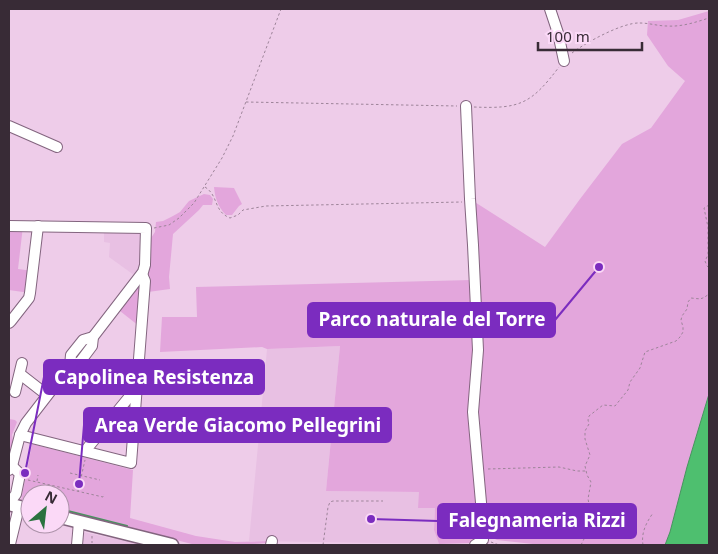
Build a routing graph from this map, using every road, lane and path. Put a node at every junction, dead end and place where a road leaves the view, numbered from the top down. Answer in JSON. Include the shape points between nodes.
{"nodes":[{"id":1,"x":281,"y":9,"type":"edge"},
{"id":2,"x":550,"y":9,"type":"edge"},
{"id":3,"x":709,"y":18,"type":"edge"},
{"id":4,"x":564,"y":61,"type":"junction"},
{"id":5,"x":246,"y":102,"type":"junction"},
{"id":6,"x":466,"y":106,"type":"junction"},
{"id":7,"x":9,"y":126,"type":"edge"},
{"id":8,"x":57,"y":147,"type":"dead end"},
{"id":9,"x":205,"y":187,"type":"junction"},
{"id":10,"x":470,"y":202,"type":"junction"},
{"id":11,"x":709,"y":205,"type":"edge"},
{"id":12,"x":9,"y":226,"type":"edge"},
{"id":13,"x":38,"y":226,"type":"junction"},
{"id":14,"x":151,"y":228,"type":"junction"},
{"id":15,"x":709,"y":268,"type":"edge"},
{"id":16,"x":142,"y":274,"type":"junction"},
{"id":17,"x":709,"y":294,"type":"edge"},
{"id":18,"x":9,"y":323,"type":"edge"},
{"id":19,"x":22,"y":363,"type":"dead end"},
{"id":20,"x":20,"y":374,"type":"junction"},
{"id":21,"x":15,"y":392,"type":"dead end"},
{"id":22,"x":47,"y":395,"type":"junction"},
{"id":23,"x":130,"y":396,"type":"dead end"},
{"id":24,"x":20,"y":435,"type":"junction"},
{"id":25,"x":86,"y":451,"type":"junction"},
{"id":26,"x":10,"y":467,"type":"edge"},
{"id":27,"x":477,"y":471,"type":"junction"},
{"id":28,"x":586,"y":471,"type":"junction"},
{"id":29,"x":70,"y":473,"type":"dead end"},
{"id":30,"x":38,"y":475,"type":"dead end"},
{"id":31,"x":82,"y":476,"type":"junction"},
{"id":32,"x":20,"y":478,"type":"junction"},
{"id":33,"x":100,"y":480,"type":"dead end"},
{"id":34,"x":37,"y":482,"type":"junction"},
{"id":35,"x":78,"y":491,"type":"junction"},
{"id":36,"x":104,"y":494,"type":"dead end"},
{"id":37,"x":383,"y":501,"type":"dead end"},
{"id":38,"x":15,"y":505,"type":"edge"},
{"id":39,"x":653,"y":513,"type":"dead end"},
{"id":40,"x":70,"y":520,"type":"edge"},
{"id":41,"x":79,"y":522,"type":"junction"},
{"id":42,"x":92,"y":536,"type":"dead end"},
{"id":43,"x":92,"y":542,"type":"dead end"},
{"id":44,"x":479,"y":543,"type":"edge"},
{"id":45,"x":10,"y":544,"type":"edge"},
{"id":46,"x":77,"y":545,"type":"edge"},
{"id":47,"x":168,"y":545,"type":"edge"},
{"id":48,"x":323,"y":545,"type":"edge"},
{"id":49,"x":581,"y":545,"type":"edge"},
{"id":50,"x":643,"y":545,"type":"edge"}],
"edges":[{"from":1,"to":5,"type":"path"},
{"from":2,"to":4,"type":"street"},
{"from":3,"to":4,"type":"path","via":[[680,26],[629,24],[585,45]]},
{"from":4,"to":6,"type":"path","via":[[544,86],[521,103],[490,108]]},
{"from":5,"to":6,"type":"path"},
{"from":5,"to":9,"type":"path","via":[[229,144]]},
{"from":6,"to":10,"type":"street"},
{"from":7,"to":8,"type":"street"},
{"from":9,"to":10,"type":"path","via":[[215,198],[218,209],[230,218],[243,210],[266,206]]},
{"from":9,"to":14,"type":"path","via":[[179,218],[168,225]]},
{"from":10,"to":27,"type":"street","via":[[478,350],[473,412]]},
{"from":11,"to":15,"type":"path","via":[[704,208],[708,227],[705,261]]},
{"from":12,"to":13,"type":"street"},
{"from":13,"to":14,"type":"street"},
{"from":13,"to":18,"type":"street","via":[[29,298]]},
{"from":14,"to":16,"type":"street"},
{"from":16,"to":22,"type":"street","via":[[93,337],[83,340],[71,355],[70,366]]},
{"from":16,"to":25,"type":"street","via":[[145,280],[131,463]]},
{"from":17,"to":28,"type":"path","via":[[700,300],[691,298],[688,302],[681,320],[683,332],[676,342],[645,352],[640,368],[618,403],[615,406],[603,405],[589,416],[585,431],[590,455]]},
{"from":19,"to":20,"type":"street"},
{"from":20,"to":21,"type":"street"},
{"from":20,"to":22,"type":"street"},
{"from":22,"to":24,"type":"street"},
{"from":23,"to":25,"type":"street"},
{"from":24,"to":25,"type":"street"},
{"from":24,"to":26,"type":"street"},
{"from":25,"to":31,"type":"path"},
{"from":26,"to":32,"type":"street","via":[[20,474]]},
{"from":26,"to":38,"type":"street","via":[[14,477]]},
{"from":27,"to":28,"type":"path","via":[[546,467]]},
{"from":27,"to":44,"type":"street","via":[[483,525]]},
{"from":28,"to":49,"type":"path","via":[[591,482],[588,499],[591,514]]},
{"from":29,"to":31,"type":"path"},
{"from":30,"to":34,"type":"path"},
{"from":31,"to":33,"type":"path"},
{"from":31,"to":35,"type":"path"},
{"from":32,"to":34,"type":"path"},
{"from":32,"to":38,"type":"street"},
{"from":34,"to":35,"type":"path"},
{"from":35,"to":36,"type":"path","via":[[103,497]]},
{"from":37,"to":48,"type":"path","via":[[330,502]]},
{"from":38,"to":45,"type":"street"},
{"from":39,"to":50,"type":"path","via":[[642,537]]},
{"from":40,"to":41,"type":"main road"},
{"from":41,"to":46,"type":"street"},
{"from":41,"to":47,"type":"main road"},
{"from":42,"to":43,"type":"path"}]}
